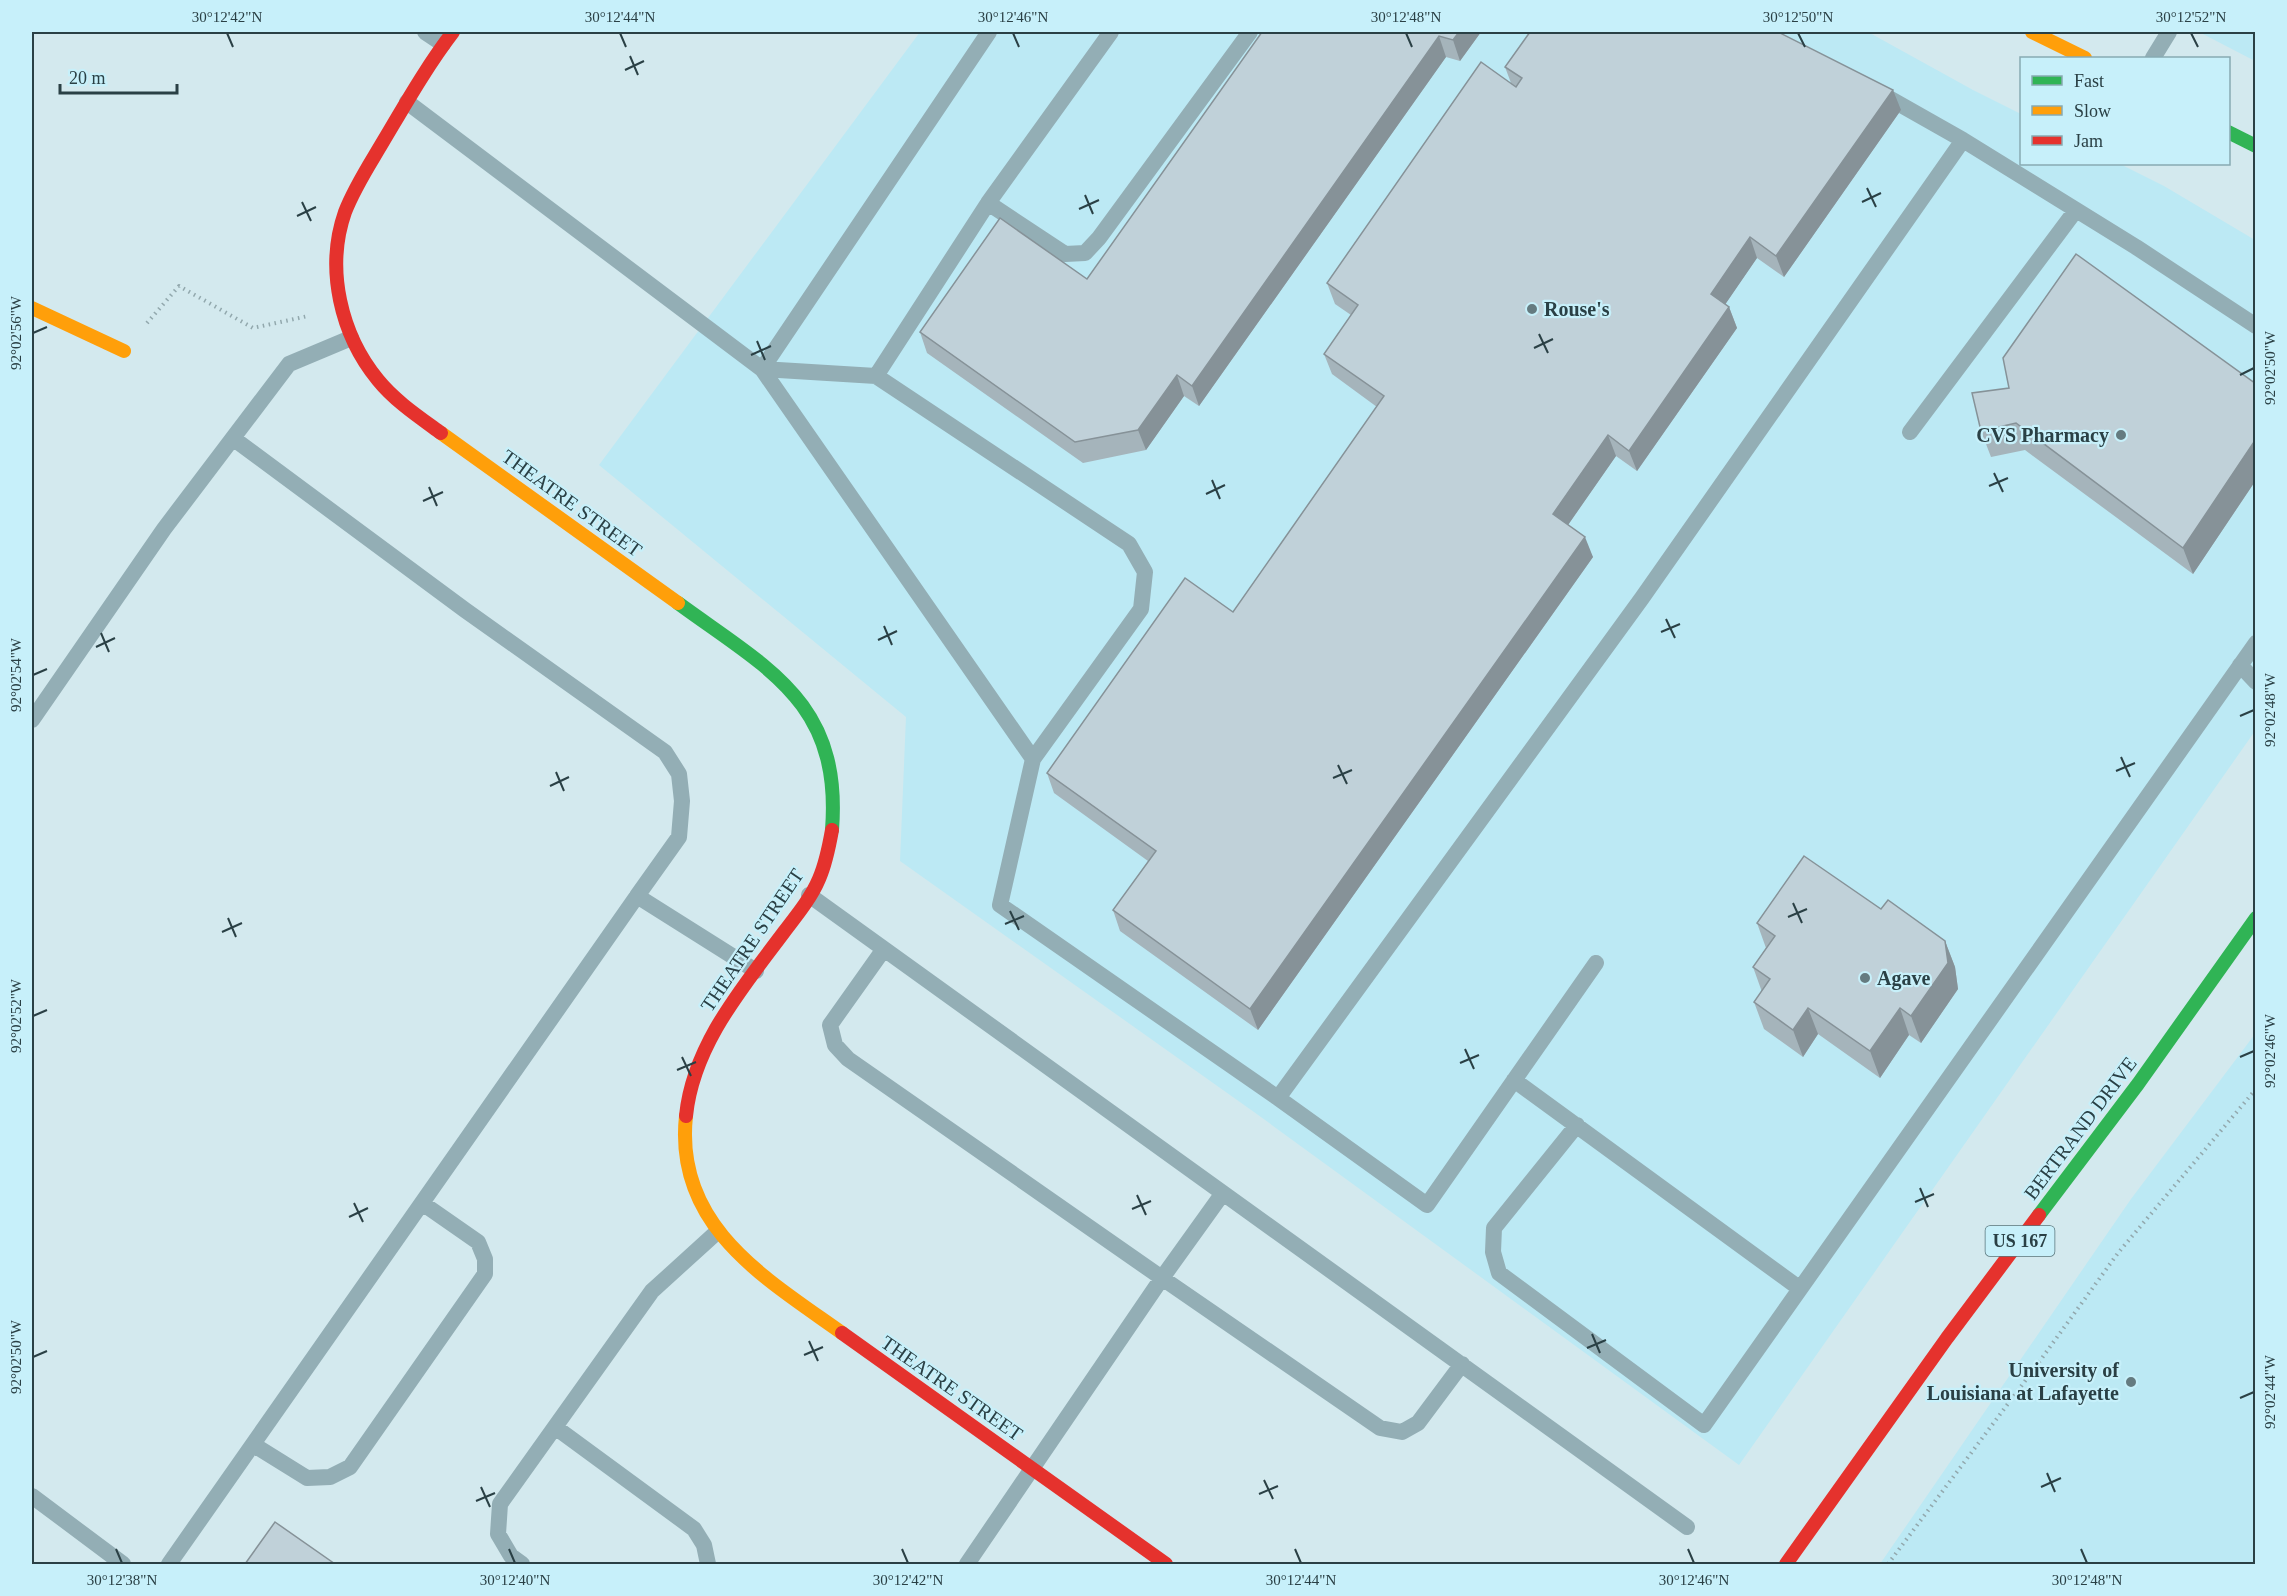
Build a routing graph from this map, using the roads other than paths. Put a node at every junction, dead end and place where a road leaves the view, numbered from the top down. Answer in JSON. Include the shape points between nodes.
{"nodes":[{"id":1,"x":425,"y":32,"type":"edge"},
{"id":2,"x":989,"y":32,"type":"edge"},
{"id":3,"x":1111,"y":32,"type":"edge"},
{"id":4,"x":1250,"y":32,"type":"edge"},
{"id":5,"x":2032,"y":32,"type":"edge"},
{"id":6,"x":2169,"y":32,"type":"edge"},
{"id":7,"x":448,"y":38,"type":"edge"},
{"id":8,"x":2083,"y":57,"type":"edge"},
{"id":9,"x":2154,"y":57,"type":"edge"},
{"id":10,"x":1861,"y":83,"type":"edge"},
{"id":11,"x":407,"y":102,"type":"junction"},
{"id":12,"x":2230,"y":133,"type":"edge"},
{"id":13,"x":1963,"y":140,"type":"junction"},
{"id":14,"x":2256,"y":146,"type":"edge"},
{"id":15,"x":988,"y":202,"type":"junction"},
{"id":16,"x":2076,"y":210,"type":"junction"},
{"id":17,"x":32,"y":308,"type":"edge"},
{"id":18,"x":2256,"y":326,"type":"edge"},
{"id":19,"x":351,"y":338,"type":"junction"},
{"id":20,"x":124,"y":351,"type":"road end"},
{"id":21,"x":762,"y":369,"type":"junction"},
{"id":22,"x":876,"y":376,"type":"junction"},
{"id":23,"x":1910,"y":432,"type":"dead end"},
{"id":24,"x":234,"y":439,"type":"junction"},
{"id":25,"x":2256,"y":643,"type":"edge"},
{"id":26,"x":2248,"y":666,"type":"edge"},
{"id":27,"x":2256,"y":682,"type":"edge"},
{"id":28,"x":32,"y":720,"type":"edge"},
{"id":29,"x":1033,"y":759,"type":"junction"},
{"id":30,"x":809,"y":895,"type":"junction"},
{"id":31,"x":637,"y":896,"type":"junction"},
{"id":32,"x":2256,"y":918,"type":"edge"},
{"id":33,"x":884,"y":949,"type":"junction"},
{"id":34,"x":1596,"y":963,"type":"dead end"},
{"id":35,"x":756,"y":971,"type":"junction"},
{"id":36,"x":1514,"y":1080,"type":"junction"},
{"id":37,"x":1278,"y":1098,"type":"junction"},
{"id":38,"x":1577,"y":1125,"type":"junction"},
{"id":39,"x":1223,"y":1193,"type":"junction"},
{"id":40,"x":422,"y":1203,"type":"junction"},
{"id":41,"x":717,"y":1232,"type":"junction"},
{"id":42,"x":1162,"y":1278,"type":"junction"},
{"id":43,"x":1799,"y":1288,"type":"junction"},
{"id":44,"x":1462,"y":1364,"type":"junction"},
{"id":45,"x":555,"y":1426,"type":"junction"},
{"id":46,"x":254,"y":1445,"type":"junction"},
{"id":47,"x":1033,"y":1470,"type":"junction"},
{"id":48,"x":32,"y":1496,"type":"edge"},
{"id":49,"x":1687,"y":1527,"type":"dead end"},
{"id":50,"x":123,"y":1564,"type":"edge"},
{"id":51,"x":169,"y":1564,"type":"edge"},
{"id":52,"x":522,"y":1564,"type":"edge"},
{"id":53,"x":708,"y":1564,"type":"edge"},
{"id":54,"x":967,"y":1564,"type":"edge"},
{"id":55,"x":1166,"y":1564,"type":"edge"},
{"id":56,"x":1786,"y":1564,"type":"edge"}],
"edges":[{"from":1,"to":7,"type":"lane"},
{"from":2,"to":21,"type":"lane"},
{"from":3,"to":15,"type":"lane"},
{"from":4,"to":15,"type":"lane","via":[[1085,253],[1065,254]]},
{"from":5,"to":8,"type":"street"},
{"from":6,"to":9,"type":"lane"},
{"from":7,"to":11,"type":"street","name":"THEATRE STREET"},
{"from":10,"to":13,"type":"lane"},
{"from":11,"to":19,"type":"street","name":"THEATRE STREET","via":[[353,193],[342,226],[337,255],[338,285]]},
{"from":11,"to":21,"type":"lane"},
{"from":12,"to":14,"type":"street"},
{"from":13,"to":16,"type":"lane"},
{"from":13,"to":37,"type":"lane","via":[[1520,769]]},
{"from":15,"to":22,"type":"lane"},
{"from":16,"to":18,"type":"lane"},
{"from":16,"to":23,"type":"lane"},
{"from":17,"to":20,"type":"street"},
{"from":19,"to":24,"type":"lane","via":[[290,364]]},
{"from":19,"to":30,"type":"street","name":"THEATRE STREET","via":[[378,380],[412,412],[788,685],[810,716],[825,748],[832,779],[830,847]]},
{"from":21,"to":22,"type":"lane"},
{"from":21,"to":29,"type":"lane"},
{"from":22,"to":29,"type":"lane","via":[[1129,544],[1145,572],[1141,609]]},
{"from":24,"to":28,"type":"lane","via":[[164,529]]},
{"from":24,"to":31,"type":"lane","via":[[665,752],[679,774],[679,837]]},
{"from":25,"to":26,"type":"lane"},
{"from":26,"to":27,"type":"lane"},
{"from":26,"to":43,"type":"lane"},
{"from":29,"to":37,"type":"lane","via":[[1000,904]]},
{"from":30,"to":33,"type":"lane"},
{"from":30,"to":35,"type":"street","name":"THEATRE STREET"},
{"from":31,"to":35,"type":"lane"},
{"from":31,"to":40,"type":"lane"},
{"from":32,"to":56,"type":"street","name":"BERTRAND DRIVE","number":"US 167"},
{"from":33,"to":39,"type":"lane"},
{"from":33,"to":42,"type":"lane","via":[[830,1025],[835,1045],[848,1059]]},
{"from":34,"to":36,"type":"lane"},
{"from":35,"to":41,"type":"street","name":"THEATRE STREET","via":[[719,1023],[696,1065],[685,1105],[685,1148],[694,1190]]},
{"from":36,"to":37,"type":"lane","via":[[1427,1205]]},
{"from":36,"to":38,"type":"lane"},
{"from":38,"to":43,"type":"lane"},
{"from":38,"to":43,"type":"lane","via":[[1494,1228],[1493,1252],[1499,1273],[1704,1425]]},
{"from":39,"to":42,"type":"lane"},
{"from":39,"to":44,"type":"lane"},
{"from":40,"to":46,"type":"lane"},
{"from":40,"to":46,"type":"lane","via":[[477,1242],[485,1259],[485,1274],[350,1467],[330,1478],[308,1479]]},
{"from":41,"to":45,"type":"lane","via":[[652,1290]]},
{"from":41,"to":47,"type":"street","name":"THEATRE STREET","via":[[730,1250],[759,1274]]},
{"from":42,"to":44,"type":"lane","via":[[1380,1428],[1402,1432],[1418,1424]]},
{"from":42,"to":47,"type":"lane"},
{"from":44,"to":49,"type":"lane"},
{"from":45,"to":52,"type":"lane","via":[[500,1504],[498,1534],[511,1556]]},
{"from":45,"to":53,"type":"lane","via":[[694,1529],[704,1545]]},
{"from":46,"to":51,"type":"lane"},
{"from":47,"to":54,"type":"lane"},
{"from":47,"to":55,"type":"street","name":"THEATRE STREET"},
{"from":48,"to":50,"type":"lane"}]}
